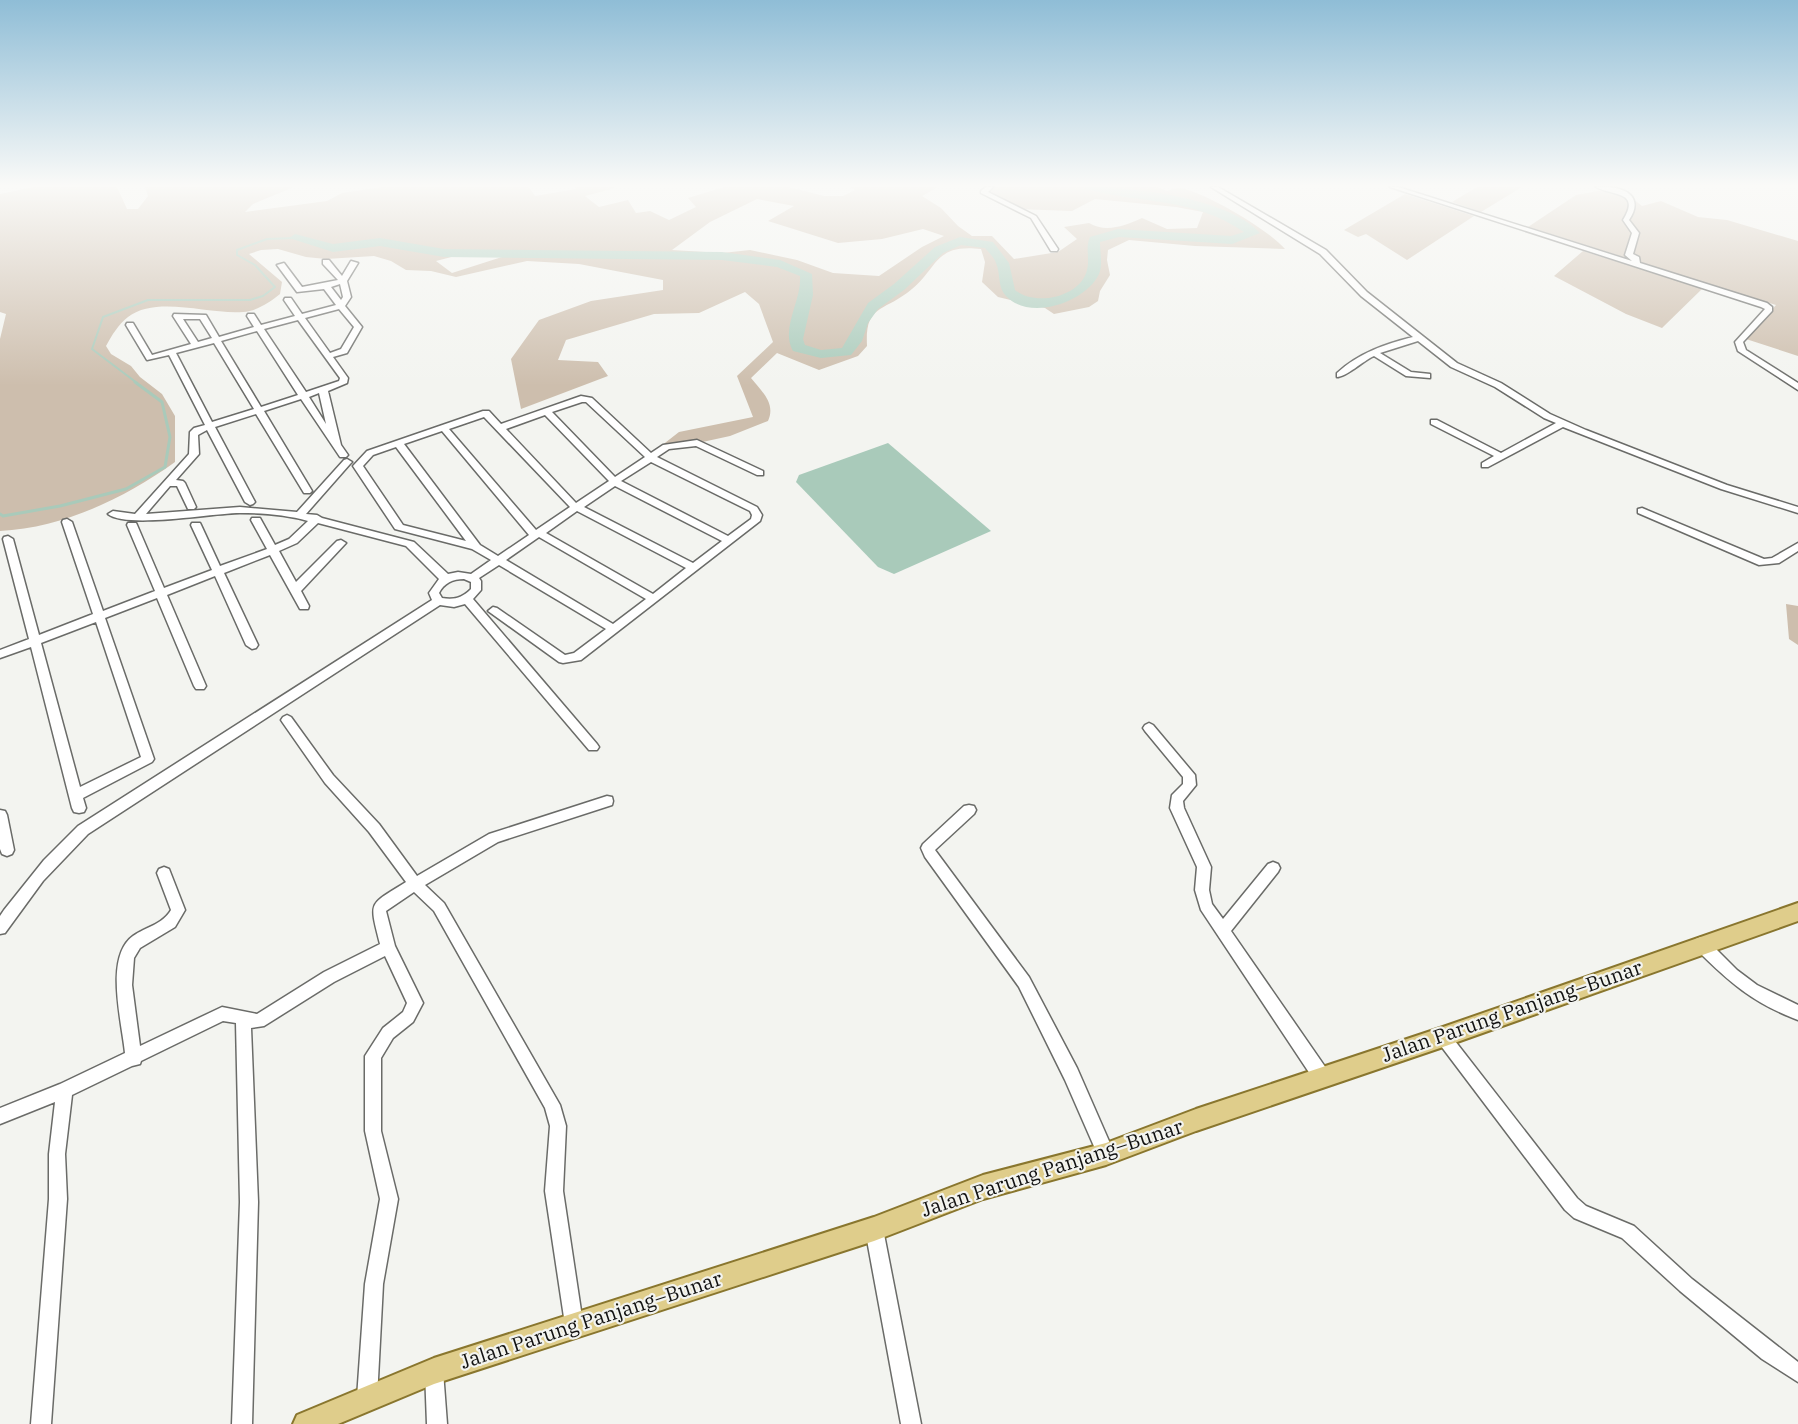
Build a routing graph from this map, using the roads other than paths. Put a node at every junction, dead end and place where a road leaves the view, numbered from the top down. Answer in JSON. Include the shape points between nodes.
{"nodes":[{"id":1,"x":1325,"y":253,"type":"edge"},
{"id":2,"x":1606,"y":253,"type":"edge"},
{"id":3,"x":1629,"y":253,"type":"edge"},
{"id":4,"x":1636,"y":263,"type":"junction"},
{"id":5,"x":281,"y":265,"type":"dead end"},
{"id":6,"x":343,"y":281,"type":"junction"},
{"id":7,"x":326,"y":286,"type":"junction"},
{"id":8,"x":288,"y":300,"type":"dead end"},
{"id":9,"x":341,"y":306,"type":"junction"},
{"id":10,"x":251,"y":316,"type":"dead end"},
{"id":11,"x":300,"y":317,"type":"junction"},
{"id":12,"x":130,"y":325,"type":"dead end"},
{"id":13,"x":259,"y":328,"type":"junction"},
{"id":14,"x":1419,"y":338,"type":"junction"},
{"id":15,"x":217,"y":340,"type":"junction"},
{"id":16,"x":195,"y":346,"type":"junction"},
{"id":17,"x":171,"y":352,"type":"junction"},
{"id":18,"x":1375,"y":353,"type":"junction"},
{"id":19,"x":328,"y":356,"type":"junction"},
{"id":20,"x":1340,"y":375,"type":"dead end"},
{"id":21,"x":1427,"y":376,"type":"dead end"},
{"id":22,"x":1798,"y":387,"type":"edge"},
{"id":23,"x":323,"y":390,"type":"junction"},
{"id":24,"x":304,"y":396,"type":"junction"},
{"id":25,"x":258,"y":410,"type":"junction"},
{"id":26,"x":546,"y":411,"type":"junction"},
{"id":27,"x":1434,"y":422,"type":"dead end"},
{"id":28,"x":1563,"y":423,"type":"junction"},
{"id":29,"x":210,"y":425,"type":"junction"},
{"id":30,"x":443,"y":427,"type":"junction"},
{"id":31,"x":502,"y":428,"type":"junction"},
{"id":32,"x":398,"y":443,"type":"junction"},
{"id":33,"x":336,"y":445,"type":"junction"},
{"id":34,"x":1500,"y":456,"type":"junction"},
{"id":35,"x":651,"y":458,"type":"junction"},
{"id":36,"x":1485,"y":465,"type":"dead end"},
{"id":37,"x":760,"y":473,"type":"dead end"},
{"id":38,"x":615,"y":482,"type":"junction"},
{"id":39,"x":169,"y":483,"type":"junction"},
{"id":40,"x":307,"y":491,"type":"dead end"},
{"id":41,"x":250,"y":501,"type":"dead end"},
{"id":42,"x":191,"y":507,"type":"dead end"},
{"id":43,"x":578,"y":507,"type":"junction"},
{"id":44,"x":1798,"y":510,"type":"edge"},
{"id":45,"x":1642,"y":511,"type":"dead end"},
{"id":46,"x":113,"y":514,"type":"dead end"},
{"id":47,"x":298,"y":515,"type":"junction"},
{"id":48,"x":317,"y":518,"type":"junction"},
{"id":49,"x":256,"y":520,"type":"dead end"},
{"id":50,"x":134,"y":521,"type":"junction"},
{"id":51,"x":67,"y":522,"type":"dead end"},
{"id":52,"x":196,"y":525,"type":"dead end"},
{"id":53,"x":537,"y":534,"type":"junction"},
{"id":54,"x":8,"y":539,"type":"dead end"},
{"id":55,"x":729,"y":541,"type":"junction"},
{"id":56,"x":341,"y":543,"type":"dead end"},
{"id":57,"x":1798,"y":546,"type":"edge"},
{"id":58,"x":476,"y":547,"type":"junction"},
{"id":59,"x":273,"y":550,"type":"junction"},
{"id":60,"x":498,"y":561,"type":"junction"},
{"id":61,"x":694,"y":568,"type":"junction"},
{"id":62,"x":218,"y":571,"type":"junction"},
{"id":63,"x":472,"y":578,"type":"junction"},
{"id":64,"x":446,"y":579,"type":"junction"},
{"id":65,"x":295,"y":590,"type":"junction"},
{"id":66,"x":160,"y":593,"type":"junction"},
{"id":67,"x":466,"y":599,"type":"junction"},
{"id":68,"x":654,"y":599,"type":"junction"},
{"id":69,"x":438,"y":601,"type":"junction"},
{"id":70,"x":304,"y":606,"type":"dead end"},
{"id":71,"x":493,"y":611,"type":"dead end"},
{"id":72,"x":99,"y":616,"type":"junction"},
{"id":73,"x":614,"y":629,"type":"junction"},
{"id":74,"x":35,"y":641,"type":"junction"},
{"id":75,"x":252,"y":645,"type":"dead end"},
{"id":76,"x":0,"y":654,"type":"edge"},
{"id":77,"x":200,"y":686,"type":"dead end"},
{"id":78,"x":287,"y":720,"type":"dead end"},
{"id":79,"x":1149,"y":728,"type":"dead end"},
{"id":80,"x":593,"y":747,"type":"dead end"},
{"id":81,"x":607,"y":801,"type":"dead end"},
{"id":82,"x":969,"y":810,"type":"dead end"},
{"id":83,"x":0,"y":815,"type":"edge"},
{"id":84,"x":7,"y":850,"type":"dead end"},
{"id":85,"x":1273,"y":868,"type":"dead end"},
{"id":86,"x":164,"y":873,"type":"dead end"},
{"id":87,"x":416,"y":884,"type":"junction"},
{"id":88,"x":1798,"y":912,"type":"edge"},
{"id":89,"x":0,"y":928,"type":"edge"},
{"id":90,"x":1223,"y":930,"type":"junction"},
{"id":91,"x":1701,"y":944,"type":"junction"},
{"id":92,"x":388,"y":946,"type":"junction"},
{"id":93,"x":1798,"y":1013,"type":"edge"},
{"id":94,"x":243,"y":1018,"type":"junction"},
{"id":95,"x":1443,"y":1037,"type":"junction"},
{"id":96,"x":134,"y":1059,"type":"junction"},
{"id":97,"x":1322,"y":1077,"type":"junction"},
{"id":98,"x":65,"y":1090,"type":"junction"},
{"id":99,"x":0,"y":1116,"type":"edge"},
{"id":100,"x":1106,"y":1154,"type":"junction"},
{"id":101,"x":874,"y":1229,"type":"junction"},
{"id":102,"x":574,"y":1324,"type":"junction"},
{"id":103,"x":434,"y":1371,"type":"junction"},
{"id":104,"x":1798,"y":1373,"type":"edge"},
{"id":105,"x":367,"y":1398,"type":"junction"},
{"id":106,"x":337,"y":1417,"type":"edge"},
{"id":107,"x":41,"y":1424,"type":"edge"},
{"id":108,"x":242,"y":1424,"type":"edge"},
{"id":109,"x":306,"y":1424,"type":"edge"},
{"id":110,"x":437,"y":1424,"type":"edge"},
{"id":111,"x":911,"y":1424,"type":"edge"}],
"edges":[{"from":1,"to":14,"type":"street","via":[[1364,294]]},
{"from":2,"to":4,"type":"street"},
{"from":3,"to":4,"type":"street"},
{"from":4,"to":22,"type":"street","via":[[1767,307],[1739,342],[1742,351]]},
{"from":5,"to":7,"type":"street","via":[[300,290]]},
{"from":6,"to":6,"type":"street","via":[[354,263],[334,263]]},
{"from":6,"to":7,"type":"street"},
{"from":6,"to":9,"type":"street","via":[[347,297]]},
{"from":7,"to":9,"type":"street"},
{"from":8,"to":11,"type":"street"},
{"from":9,"to":11,"type":"street"},
{"from":9,"to":19,"type":"street","via":[[358,327],[344,351]]},
{"from":10,"to":13,"type":"street"},
{"from":11,"to":13,"type":"street"},
{"from":11,"to":19,"type":"street"},
{"from":12,"to":17,"type":"street","via":[[150,358]]},
{"from":13,"to":15,"type":"street"},
{"from":13,"to":24,"type":"street"},
{"from":14,"to":18,"type":"street"},
{"from":14,"to":28,"type":"street","via":[[1454,365],[1498,385]]},
{"from":15,"to":16,"type":"street"},
{"from":15,"to":16,"type":"street","via":[[203,317],[177,316]]},
{"from":15,"to":25,"type":"street"},
{"from":16,"to":17,"type":"street"},
{"from":17,"to":29,"type":"street"},
{"from":18,"to":20,"type":"street"},
{"from":18,"to":21,"type":"street","via":[[1409,374]]},
{"from":19,"to":23,"type":"street","via":[[344,378],[343,383]]},
{"from":23,"to":24,"type":"street"},
{"from":23,"to":33,"type":"street"},
{"from":24,"to":25,"type":"street"},
{"from":24,"to":33,"type":"street"},
{"from":25,"to":29,"type":"street"},
{"from":25,"to":40,"type":"street"},
{"from":26,"to":31,"type":"street"},
{"from":26,"to":35,"type":"street","via":[[589,400]]},
{"from":26,"to":38,"type":"street"},
{"from":27,"to":34,"type":"street"},
{"from":28,"to":34,"type":"street"},
{"from":28,"to":44,"type":"street","via":[[1724,487]]},
{"from":29,"to":39,"type":"street","via":[[193,434],[194,454]]},
{"from":29,"to":41,"type":"street"},
{"from":30,"to":31,"type":"street","via":[[486,413]]},
{"from":30,"to":32,"type":"street"},
{"from":30,"to":53,"type":"street"},
{"from":31,"to":43,"type":"street"},
{"from":32,"to":58,"type":"street"},
{"from":32,"to":58,"type":"street","via":[[370,453],[358,469],[396,524]]},
{"from":33,"to":47,"type":"street","via":[[345,459]]},
{"from":34,"to":36,"type":"street"},
{"from":35,"to":37,"type":"street","via":[[666,447],[697,442]]},
{"from":35,"to":38,"type":"street"},
{"from":35,"to":55,"type":"street","via":[[754,509],[755,522]]},
{"from":38,"to":43,"type":"street"},
{"from":38,"to":55,"type":"street"},
{"from":39,"to":42,"type":"street","via":[[180,483]]},
{"from":39,"to":50,"type":"street"},
{"from":43,"to":53,"type":"street"},
{"from":43,"to":61,"type":"street"},
{"from":45,"to":57,"type":"street","via":[[1762,563],[1775,561]]},
{"from":46,"to":50,"type":"street"},
{"from":47,"to":48,"type":"street"},
{"from":47,"to":50,"type":"street","via":[[240,510]]},
{"from":48,"to":59,"type":"street","via":[[293,541]]},
{"from":48,"to":64,"type":"street","via":[[410,543]]},
{"from":49,"to":59,"type":"street"},
{"from":50,"to":66,"type":"street"},
{"from":51,"to":72,"type":"street"},
{"from":52,"to":62,"type":"street"},
{"from":53,"to":60,"type":"street"},
{"from":53,"to":68,"type":"street"},
{"from":54,"to":74,"type":"street"},
{"from":55,"to":61,"type":"street"},
{"from":56,"to":65,"type":"street"},
{"from":58,"to":60,"type":"street"},
{"from":59,"to":62,"type":"street"},
{"from":59,"to":65,"type":"street"},
{"from":60,"to":63,"type":"street"},
{"from":60,"to":73,"type":"street"},
{"from":61,"to":68,"type":"street"},
{"from":62,"to":66,"type":"street"},
{"from":62,"to":75,"type":"street"},
{"from":63,"to":64,"type":"street","via":[[460,575]]},
{"from":63,"to":67,"type":"street","via":[[477,585]]},
{"from":64,"to":69,"type":"street","via":[[434,592]]},
{"from":65,"to":70,"type":"street"},
{"from":66,"to":72,"type":"street"},
{"from":66,"to":77,"type":"street"},
{"from":67,"to":69,"type":"street"},
{"from":67,"to":80,"type":"street"},
{"from":68,"to":73,"type":"street"},
{"from":69,"to":89,"type":"street","via":[[83,830],[35,878]]},
{"from":71,"to":73,"type":"street","via":[[563,658],[577,657]]},
{"from":72,"to":74,"type":"street"},
{"from":72,"to":74,"type":"street","via":[[148,759],[77,801]]},
{"from":74,"to":76,"type":"street"},
{"from":78,"to":87,"type":"street","via":[[329,779],[374,828]]},
{"from":79,"to":90,"type":"street","via":[[1189,775],[1190,784],[1176,799],[1177,808],[1204,867],[1202,890],[1206,906]]},
{"from":81,"to":87,"type":"street","via":[[494,838]]},
{"from":82,"to":100,"type":"street","via":[[928,848],[1024,982]]},
{"from":83,"to":84,"type":"street"},
{"from":85,"to":90,"type":"street"},
{"from":86,"to":96,"type":"street","via":[[177,915],[172,922],[141,936],[126,956]]},
{"from":87,"to":92,"type":"street","via":[[380,908]]},
{"from":87,"to":102,"type":"street","via":[[439,907],[552,1105],[558,1126],[554,1191]]},
{"from":88,"to":91,"type":"main road","name":"Jalan Parung Panjang–Bunar"},
{"from":90,"to":97,"type":"street"},
{"from":91,"to":93,"type":"street","via":[[1752,990]]},
{"from":91,"to":95,"type":"main road","name":"Jalan Parung Panjang–Bunar"},
{"from":92,"to":94,"type":"street","via":[[259,1021]]},
{"from":92,"to":105,"type":"street","via":[[416,1003],[408,1017],[388,1032],[373,1056],[373,1131],[389,1199],[374,1284]]},
{"from":94,"to":96,"type":"street","via":[[222,1014]]},
{"from":94,"to":108,"type":"street","via":[[249,1202]]},
{"from":95,"to":97,"type":"main road","name":"Jalan Parung Panjang–Bunar"},
{"from":95,"to":104,"type":"street","via":[[1571,1204],[1580,1212],[1628,1232],[1686,1285]]},
{"from":96,"to":98,"type":"street"},
{"from":97,"to":100,"type":"main road","name":"Jalan Parung Panjang–Bunar"},
{"from":98,"to":99,"type":"street"},
{"from":98,"to":107,"type":"street","via":[[57,1154],[58,1199]]},
{"from":100,"to":101,"type":"main road","name":"Jalan Parung Panjang–Bunar","via":[[983,1187]]},
{"from":101,"to":102,"type":"main road","name":"Jalan Parung Panjang–Bunar"},
{"from":101,"to":111,"type":"street"},
{"from":102,"to":103,"type":"main road","name":"Jalan Parung Panjang–Bunar"},
{"from":103,"to":105,"type":"main road","name":"Jalan Parung Panjang–Bunar"},
{"from":103,"to":110,"type":"street"},
{"from":105,"to":106,"type":"main road","name":"Jalan Parung Panjang–Bunar"},
{"from":106,"to":109,"type":"main road","name":"Jalan Parung Panjang–Bunar"}]}
